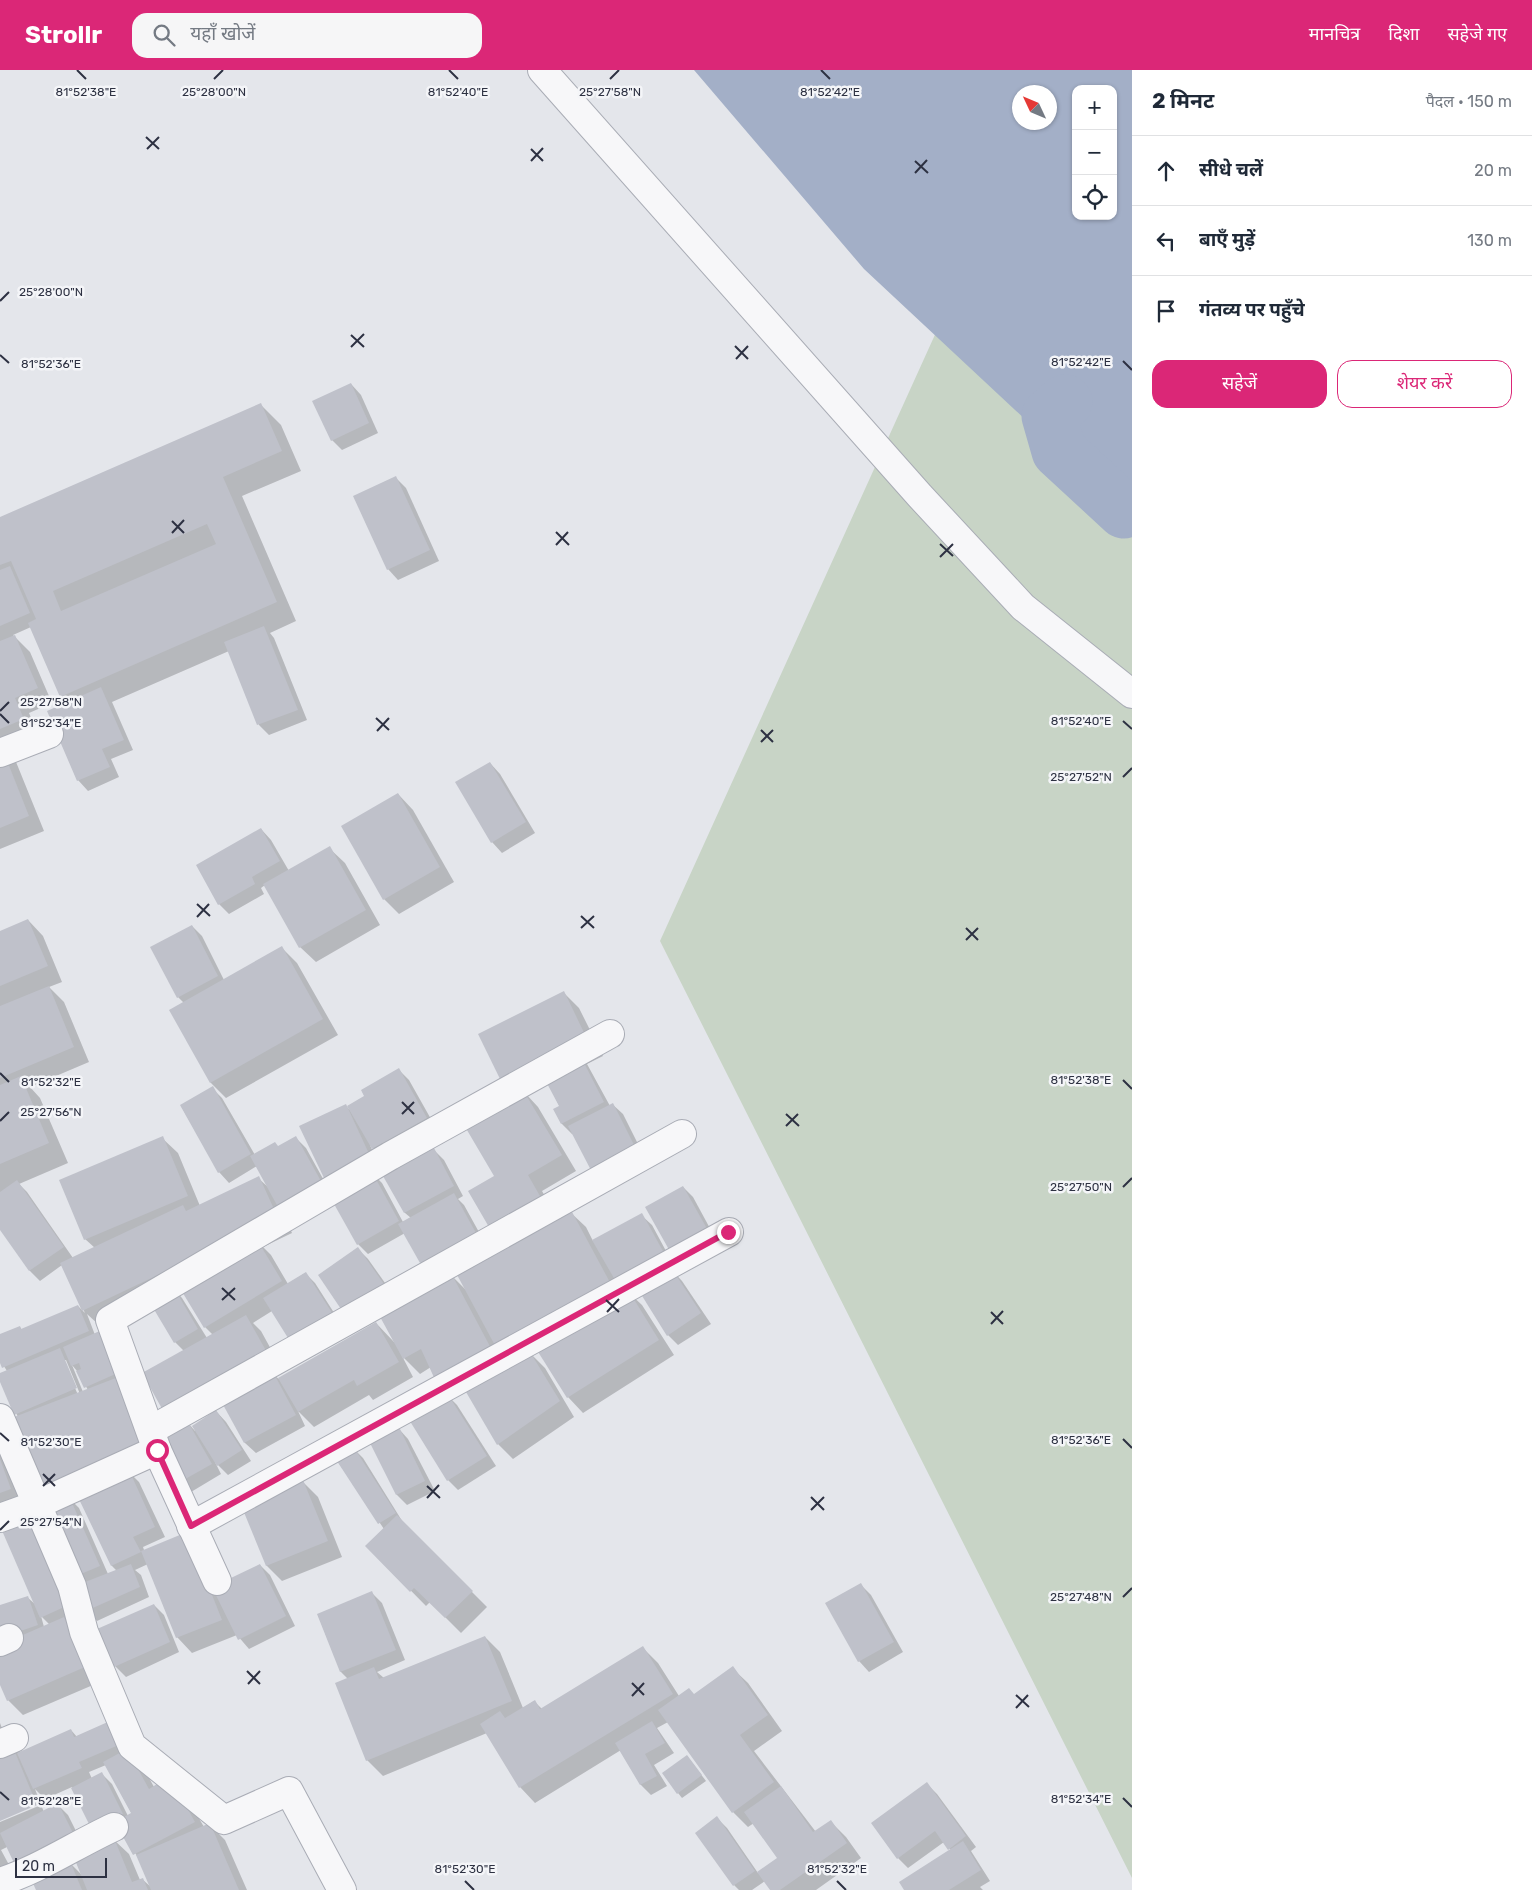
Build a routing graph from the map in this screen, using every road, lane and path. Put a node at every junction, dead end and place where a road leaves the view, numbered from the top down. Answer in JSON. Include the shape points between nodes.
{"nodes":[{"id":1,"x":542,"y":70,"type":"edge"},
{"id":2,"x":1132,"y":694,"type":"edge"},
{"id":3,"x":48,"y":734,"type":"dead end"},
{"id":4,"x":0,"y":753,"type":"edge"},
{"id":5,"x":610,"y":1034,"type":"dead end"},
{"id":6,"x":682,"y":1134,"type":"dead end"},
{"id":7,"x":728,"y":1232,"type":"dead end"},
{"id":8,"x":0,"y":1418,"type":"edge"},
{"id":9,"x":154,"y":1440,"type":"junction"},
{"id":10,"x":36,"y":1504,"type":"junction"},
{"id":11,"x":0,"y":1518,"type":"edge"},
{"id":12,"x":191,"y":1526,"type":"junction"},
{"id":13,"x":217,"y":1581,"type":"dead end"},
{"id":14,"x":114,"y":1827,"type":"dead end"},
{"id":15,"x":16,"y":1882,"type":"edge"},
{"id":16,"x":342,"y":1890,"type":"edge"}],
"edges":[{"from":1,"to":2,"type":"street","via":[[920,496],[1017,600]]},
{"from":3,"to":4,"type":"street"},
{"from":5,"to":9,"type":"street","via":[[390,1156],[110,1320]]},
{"from":6,"to":9,"type":"street"},
{"from":7,"to":12,"type":"street"},
{"from":8,"to":10,"type":"street"},
{"from":9,"to":10,"type":"street"},
{"from":9,"to":12,"type":"street"},
{"from":10,"to":11,"type":"street"},
{"from":10,"to":16,"type":"street","via":[[72,1586],[84,1632],[132,1746],[224,1820],[289,1791]]},
{"from":12,"to":13,"type":"street"},
{"from":14,"to":15,"type":"street","via":[[79,1843]]}]}
